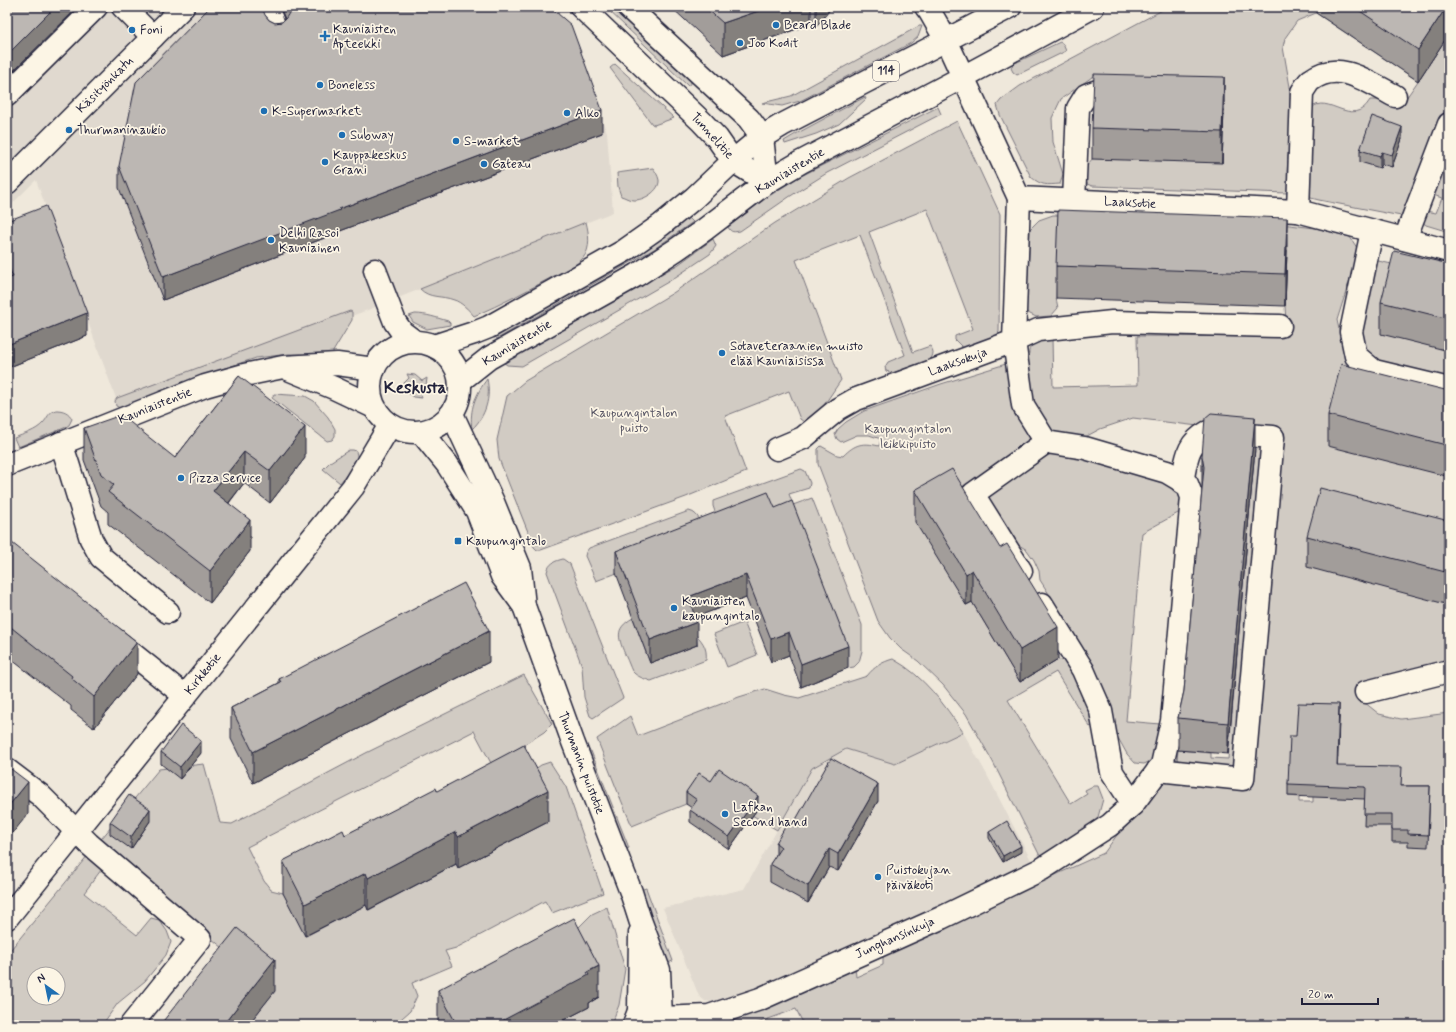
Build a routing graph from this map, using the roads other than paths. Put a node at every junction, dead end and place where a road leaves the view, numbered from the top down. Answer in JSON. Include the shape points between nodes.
{"nodes":[{"id":1,"x":96,"y":7,"type":"edge"},
{"id":2,"x":123,"y":7,"type":"edge"},
{"id":3,"x":183,"y":7,"type":"edge"},
{"id":4,"x":267,"y":7,"type":"edge"},
{"id":5,"x":581,"y":7,"type":"edge"},
{"id":6,"x":628,"y":7,"type":"edge"},
{"id":7,"x":926,"y":7,"type":"edge"},
{"id":8,"x":1010,"y":7,"type":"edge"},
{"id":9,"x":1092,"y":7,"type":"edge"},
{"id":10,"x":277,"y":33,"type":"edge"},
{"id":11,"x":153,"y":37,"type":"junction"},
{"id":12,"x":946,"y":40,"type":"junction"},
{"id":13,"x":963,"y":77,"type":"junction"},
{"id":14,"x":1141,"y":90,"type":"edge"},
{"id":15,"x":7,"y":95,"type":"edge"},
{"id":16,"x":1395,"y":96,"type":"dead end"},
{"id":17,"x":1449,"y":124,"type":"edge"},
{"id":18,"x":762,"y":137,"type":"junction"},
{"id":19,"x":733,"y":160,"type":"junction"},
{"id":20,"x":767,"y":182,"type":"junction"},
{"id":21,"x":7,"y":184,"type":"edge"},
{"id":22,"x":1019,"y":198,"type":"junction"},
{"id":23,"x":1074,"y":201,"type":"junction"},
{"id":24,"x":1298,"y":211,"type":"junction"},
{"id":25,"x":1372,"y":231,"type":"junction"},
{"id":26,"x":1405,"y":239,"type":"junction"},
{"id":27,"x":1449,"y":250,"type":"edge"},
{"id":28,"x":375,"y":270,"type":"dead end"},
{"id":29,"x":1280,"y":326,"type":"dead end"},
{"id":30,"x":1014,"y":341,"type":"junction"},
{"id":31,"x":424,"y":343,"type":"junction"},
{"id":32,"x":283,"y":367,"type":"junction"},
{"id":33,"x":374,"y":369,"type":"junction"},
{"id":34,"x":460,"y":381,"type":"junction"},
{"id":35,"x":1449,"y":389,"type":"edge"},
{"id":36,"x":374,"y":408,"type":"junction"},
{"id":37,"x":452,"y":414,"type":"junction"},
{"id":38,"x":390,"y":425,"type":"junction"},
{"id":39,"x":421,"y":432,"type":"junction"},
{"id":40,"x":1046,"y":442,"type":"junction"},
{"id":41,"x":61,"y":443,"type":"junction"},
{"id":42,"x":777,"y":449,"type":"dead end"},
{"id":43,"x":7,"y":465,"type":"edge"},
{"id":44,"x":1182,"y":482,"type":"junction"},
{"id":45,"x":524,"y":606,"type":"junction"},
{"id":46,"x":168,"y":612,"type":"dead end"},
{"id":47,"x":99,"y":627,"type":"edge"},
{"id":48,"x":1449,"y":671,"type":"edge"},
{"id":49,"x":1366,"y":692,"type":"dead end"},
{"id":50,"x":185,"y":696,"type":"junction"},
{"id":51,"x":7,"y":770,"type":"edge"},
{"id":52,"x":1158,"y":770,"type":"junction"},
{"id":53,"x":1132,"y":804,"type":"junction"},
{"id":54,"x":76,"y":832,"type":"junction"},
{"id":55,"x":7,"y":918,"type":"edge"},
{"id":56,"x":640,"y":920,"type":"junction"},
{"id":57,"x":636,"y":1018,"type":"edge"},
{"id":58,"x":660,"y":1022,"type":"edge"},
{"id":59,"x":131,"y":1025,"type":"edge"}],
"edges":[{"from":1,"to":15,"type":"street"},
{"from":2,"to":11,"type":"street"},
{"from":3,"to":11,"type":"street","name":"Käsityönkatu"},
{"from":4,"to":10,"type":"street"},
{"from":5,"to":19,"type":"street","name":"Tunnelitie","via":[[701,121]]},
{"from":6,"to":18,"type":"street","via":[[749,119]]},
{"from":7,"to":12,"type":"street"},
{"from":8,"to":12,"type":"street","name":"Kauniaistentie","number":"114"},
{"from":9,"to":13,"type":"street","name":"Kauniaistentie"},
{"from":11,"to":21,"type":"street","name":"Käsityönkatu"},
{"from":12,"to":13,"type":"street"},
{"from":12,"to":18,"type":"street","name":"Kauniaistentie","number":"114"},
{"from":13,"to":20,"type":"street","name":"Kauniaistentie"},
{"from":13,"to":22,"type":"street"},
{"from":14,"to":23,"type":"street","via":[[1103,89],[1086,95],[1078,108]]},
{"from":16,"to":24,"type":"street","via":[[1353,74],[1327,72],[1311,80],[1302,92]]},
{"from":17,"to":26,"type":"street"},
{"from":18,"to":19,"type":"street","name":"Kauniaistentie"},
{"from":18,"to":20,"type":"street"},
{"from":19,"to":20,"type":"street","name":"Tunnelitie"},
{"from":19,"to":31,"type":"street","name":"Kauniaistentie","via":[[694,198],[624,251],[489,327],[474,333]]},
{"from":20,"to":34,"type":"street","name":"Kauniaistentie","via":[[677,249],[489,358]]},
{"from":22,"to":23,"type":"street","name":"Laaksotie"},
{"from":22,"to":30,"type":"street"},
{"from":23,"to":24,"type":"street","name":"Laaksotie"},
{"from":24,"to":25,"type":"street","name":"Laaksotie"},
{"from":25,"to":26,"type":"street","name":"Laaksotie"},
{"from":25,"to":35,"type":"street","via":[[1351,332],[1356,356],[1374,371]]},
{"from":26,"to":27,"type":"street","name":"Laaksotie"},
{"from":28,"to":31,"type":"street","via":[[395,322],[402,332]]},
{"from":29,"to":30,"type":"street","name":"Laaksokuja","via":[[1112,322],[1038,330]]},
{"from":30,"to":40,"type":"street","via":[[1023,405]]},
{"from":30,"to":42,"type":"street","name":"Laaksokuja","via":[[854,400],[838,409],[803,438]]},
{"from":31,"to":33,"type":"street","via":[[399,344],[384,354]]},
{"from":31,"to":34,"type":"street","via":[[447,354],[455,366]]},
{"from":32,"to":33,"type":"street","name":"Kauniaistentie","via":[[337,364]]},
{"from":32,"to":36,"type":"street"},
{"from":32,"to":41,"type":"street","name":"Kauniaistentie","via":[[205,386]]},
{"from":33,"to":36,"type":"street","via":[[370,379]]},
{"from":34,"to":37,"type":"street","via":[[459,398]]},
{"from":36,"to":38,"type":"street"},
{"from":37,"to":39,"type":"street","via":[[438,426]]},
{"from":37,"to":45,"type":"street","name":"Thurmanin puistotie","via":[[520,568]]},
{"from":38,"to":39,"type":"street","via":[[400,430]]},
{"from":38,"to":50,"type":"street","name":"Kirkkotie","via":[[353,487]]},
{"from":39,"to":45,"type":"street","name":"Thurmanin puistotie","via":[[447,464],[477,511],[502,576]]},
{"from":40,"to":44,"type":"street","via":[[1085,448],[1167,472]]},
{"from":40,"to":53,"type":"street","via":[[973,494],[1083,670],[1101,711],[1112,772]]},
{"from":41,"to":43,"type":"street","name":"Kauniaistentie"},
{"from":41,"to":46,"type":"street","via":[[91,539],[101,557]]},
{"from":44,"to":52,"type":"street","name":"Junghansinkuja","via":[[1187,484],[1192,497],[1172,721],[1162,765]]},
{"from":44,"to":52,"type":"street","via":[[1190,447],[1208,432],[1273,437],[1243,779]]},
{"from":45,"to":56,"type":"street","name":"Thurmanin puistotie","via":[[572,742]]},
{"from":47,"to":50,"type":"street"},
{"from":48,"to":49,"type":"street"},
{"from":50,"to":54,"type":"street","name":"Kirkkotie"},
{"from":51,"to":54,"type":"street","via":[[40,795]]},
{"from":52,"to":53,"type":"street","name":"Junghansinkuja"},
{"from":53,"to":58,"type":"street","name":"Junghansinkuja","via":[[1110,825],[1042,869],[940,918],[760,999],[709,1016]]},
{"from":54,"to":55,"type":"street","name":"Kirkkotie"},
{"from":54,"to":59,"type":"street","via":[[200,939]]},
{"from":56,"to":57,"type":"street","name":"Thurmanin puistotie"},
{"from":56,"to":58,"type":"street","name":"Thurmanin puistotie","via":[[659,970]]},
{"from":57,"to":58,"type":"street","name":"Junghansinkuja"}]}
